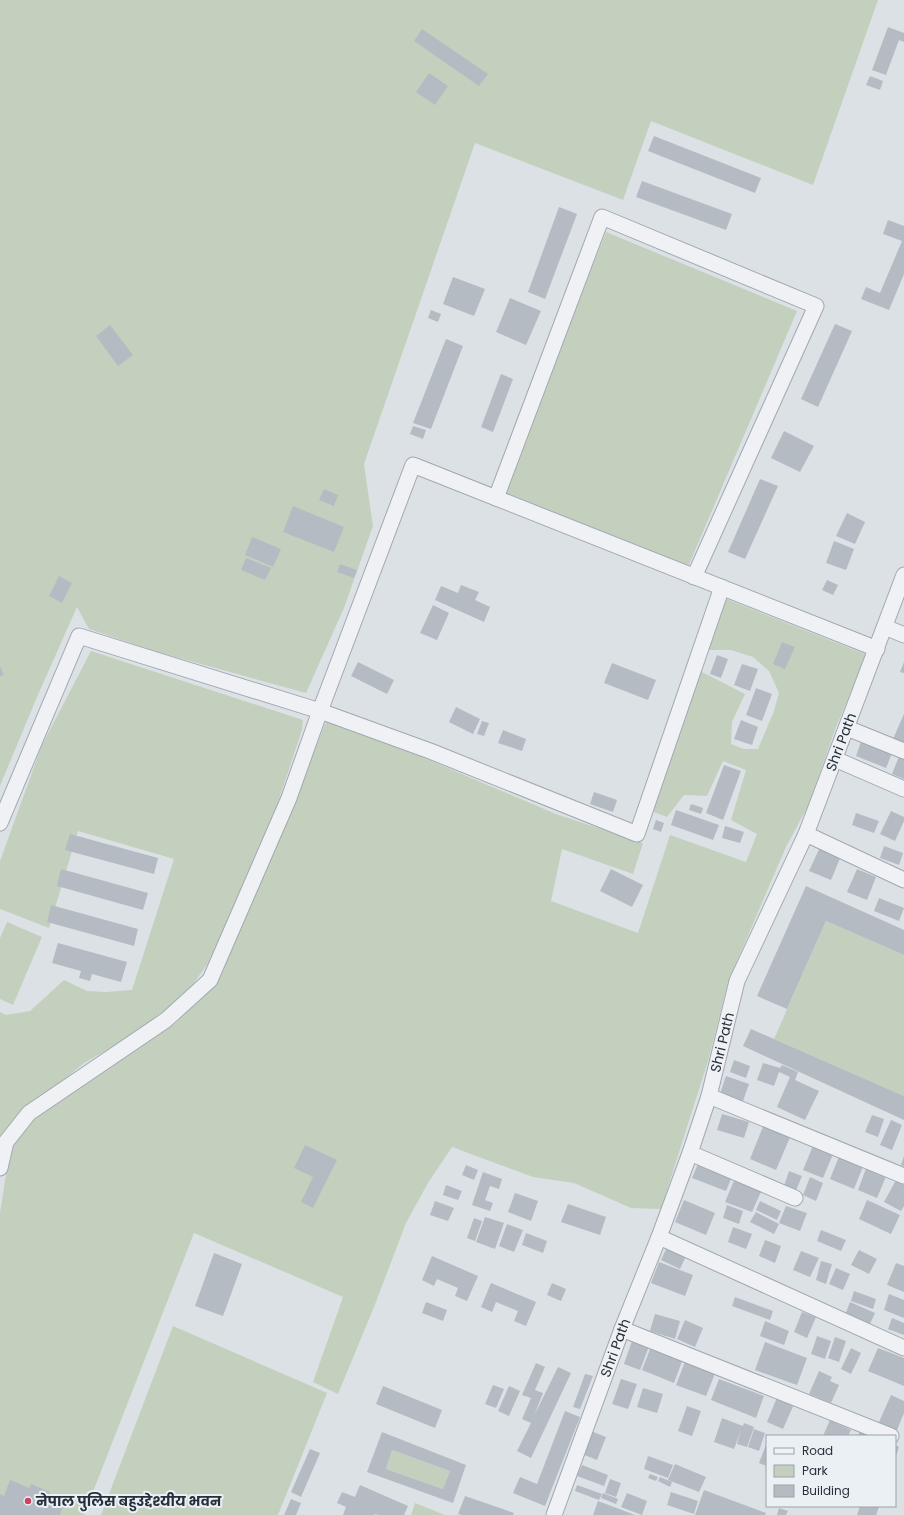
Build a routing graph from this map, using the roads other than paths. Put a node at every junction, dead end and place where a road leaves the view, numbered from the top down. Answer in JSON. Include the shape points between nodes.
{"nodes":[{"id":1,"x":496,"y":498,"type":"junction"},
{"id":2,"x":904,"y":575,"type":"edge"},
{"id":3,"x":694,"y":577,"type":"junction"},
{"id":4,"x":722,"y":587,"type":"junction"},
{"id":5,"x":885,"y":627,"type":"junction"},
{"id":6,"x":904,"y":635,"type":"edge"},
{"id":7,"x":877,"y":648,"type":"junction"},
{"id":8,"x":320,"y":711,"type":"junction"},
{"id":9,"x":847,"y":728,"type":"junction"},
{"id":10,"x":904,"y":751,"type":"edge"},
{"id":11,"x":835,"y":760,"type":"junction"},
{"id":12,"x":904,"y":788,"type":"edge"},
{"id":13,"x":0,"y":823,"type":"edge"},
{"id":14,"x":806,"y":834,"type":"junction"},
{"id":15,"x":904,"y":880,"type":"edge"},
{"id":16,"x":709,"y":1096,"type":"junction"},
{"id":17,"x":690,"y":1153,"type":"junction"},
{"id":18,"x":0,"y":1168,"type":"edge"},
{"id":19,"x":904,"y":1176,"type":"edge"},
{"id":20,"x":796,"y":1198,"type":"dead end"},
{"id":21,"x":659,"y":1237,"type":"junction"},
{"id":22,"x":622,"y":1329,"type":"junction"},
{"id":23,"x":904,"y":1348,"type":"edge"},
{"id":24,"x":888,"y":1435,"type":"edge"},
{"id":25,"x":554,"y":1515,"type":"edge"}],
"edges":[{"from":1,"to":3,"type":"street"},
{"from":1,"to":3,"type":"street","via":[[602,217],[816,306]]},
{"from":1,"to":8,"type":"street","via":[[413,465]]},
{"from":2,"to":5,"type":"street","name":"Shri Path"},
{"from":3,"to":4,"type":"street"},
{"from":4,"to":7,"type":"street"},
{"from":4,"to":8,"type":"street","via":[[637,834],[430,751]]},
{"from":5,"to":6,"type":"street"},
{"from":5,"to":7,"type":"street","name":"Shri Path"},
{"from":7,"to":9,"type":"street","name":"Shri Path"},
{"from":8,"to":13,"type":"street","via":[[79,636]]},
{"from":8,"to":18,"type":"street","via":[[289,798],[210,980],[166,1020],[29,1113],[6,1142]]},
{"from":9,"to":10,"type":"street"},
{"from":9,"to":11,"type":"street","name":"Shri Path"},
{"from":11,"to":12,"type":"street"},
{"from":11,"to":14,"type":"street","name":"Shri Path"},
{"from":14,"to":15,"type":"street"},
{"from":14,"to":16,"type":"street","name":"Shri Path","via":[[737,982]]},
{"from":16,"to":17,"type":"street","name":"Shri Path"},
{"from":16,"to":19,"type":"street"},
{"from":17,"to":20,"type":"street"},
{"from":17,"to":21,"type":"street","name":"Shri Path"},
{"from":21,"to":22,"type":"street","name":"Shri Path"},
{"from":21,"to":23,"type":"street"},
{"from":22,"to":24,"type":"street"},
{"from":22,"to":25,"type":"street","name":"Shri Path"}]}
